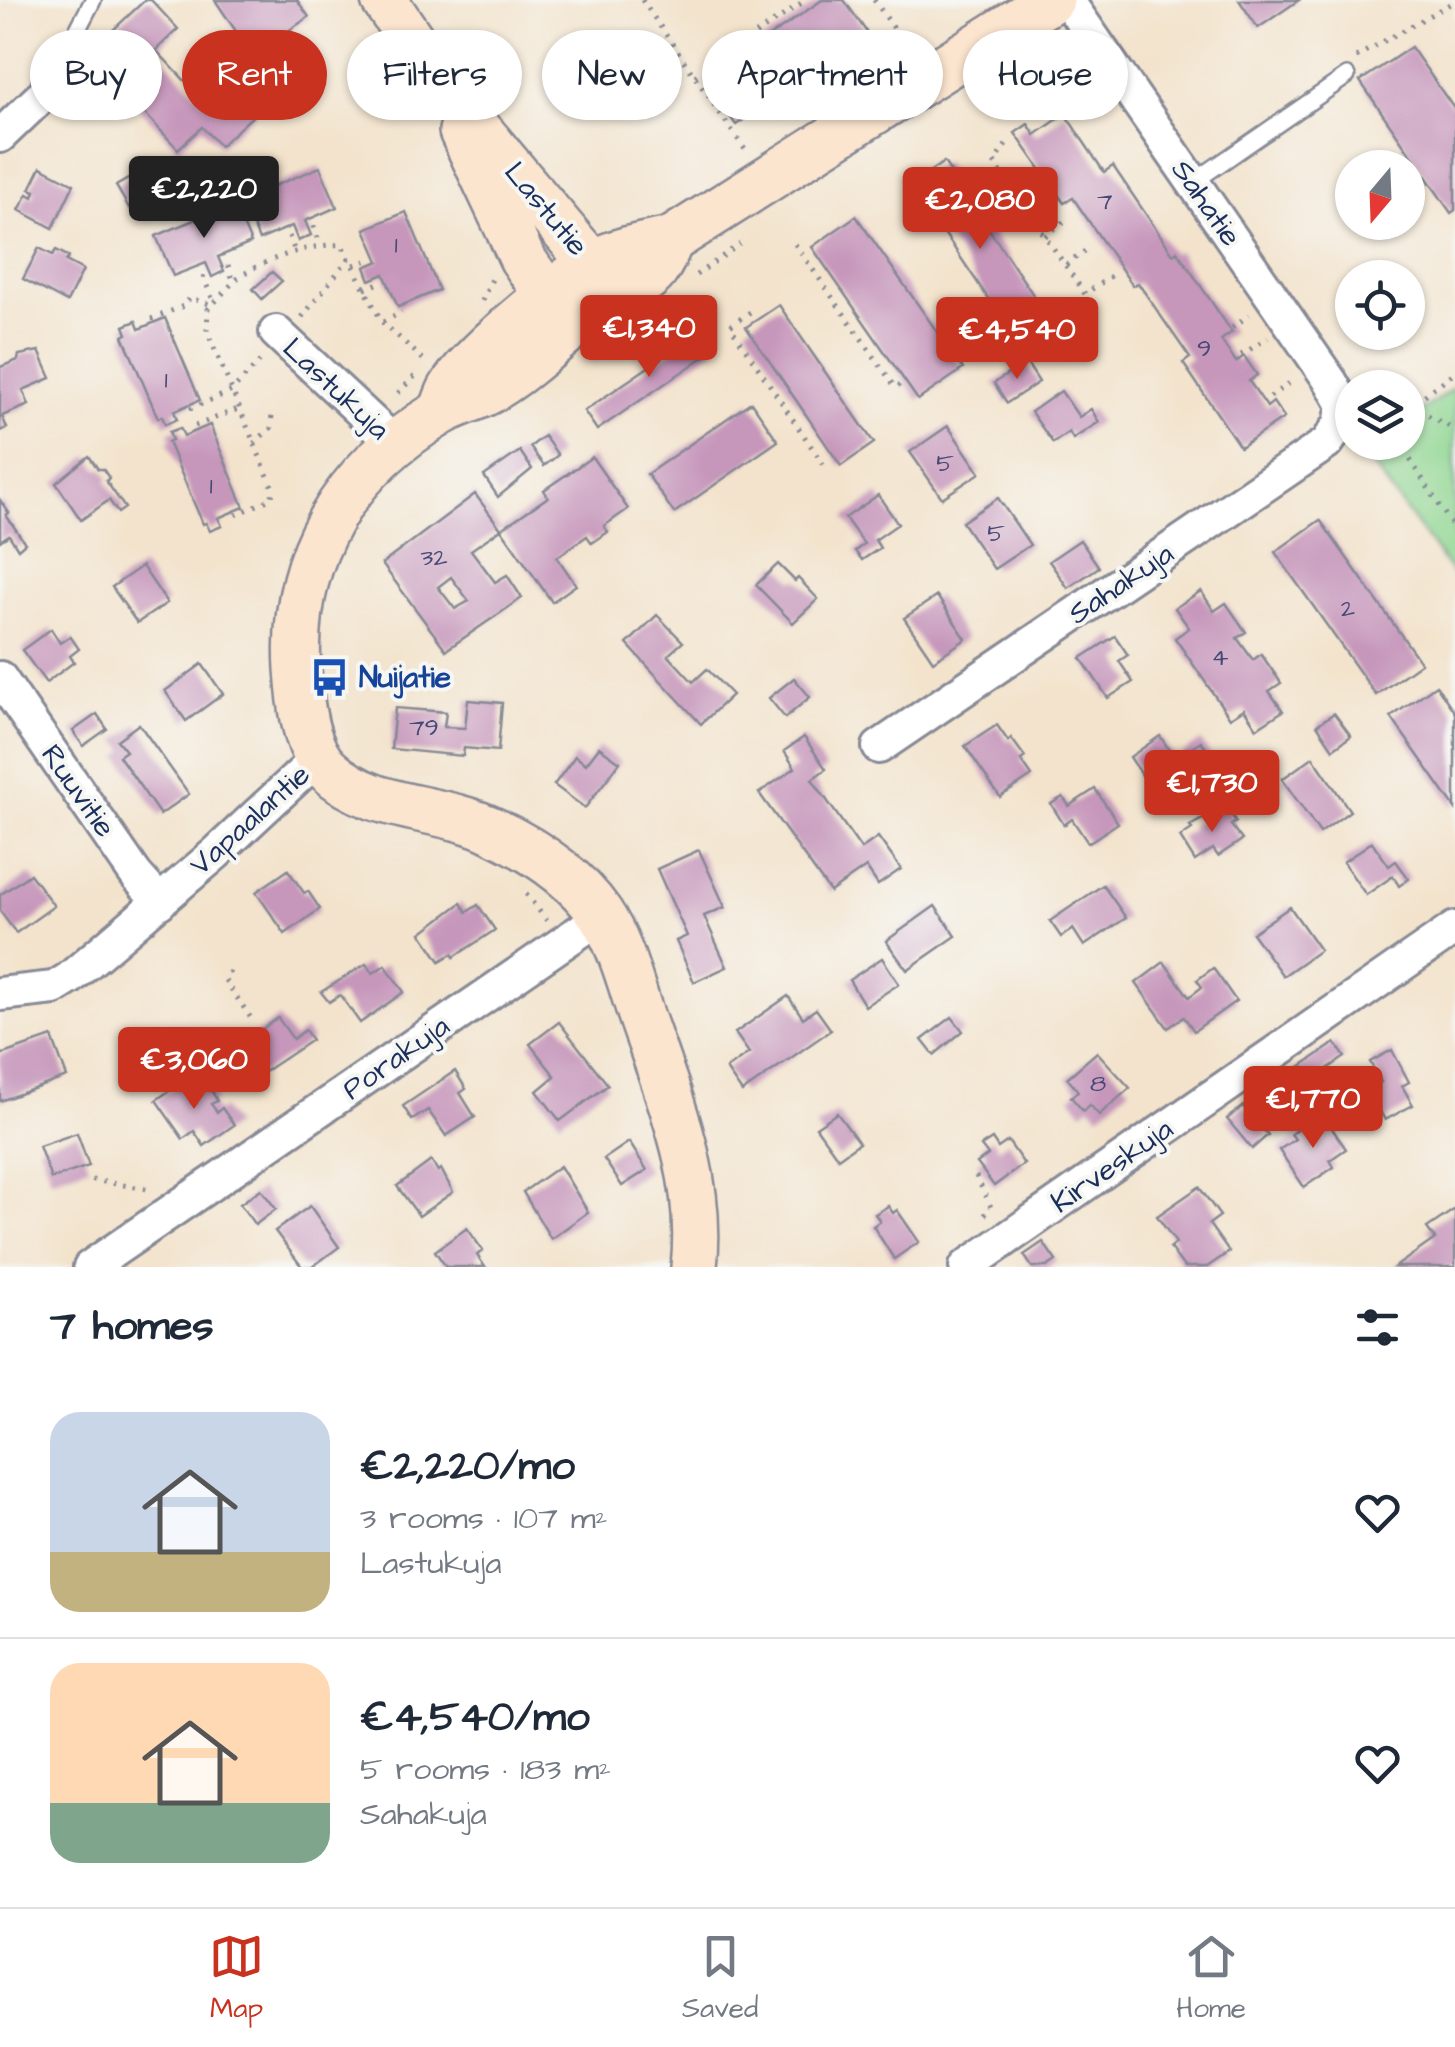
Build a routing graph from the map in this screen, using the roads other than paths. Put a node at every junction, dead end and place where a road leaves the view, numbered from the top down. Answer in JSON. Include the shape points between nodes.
{"nodes":[{"id":1,"x":94,"y":0,"type":"edge"},
{"id":2,"x":384,"y":0,"type":"edge"},
{"id":3,"x":1051,"y":0,"type":"edge"},
{"id":4,"x":1067,"y":0,"type":"edge"},
{"id":5,"x":78,"y":30,"type":"edge"},
{"id":6,"x":405,"y":30,"type":"edge"},
{"id":7,"x":1346,"y":76,"type":"road end"},
{"id":8,"x":30,"y":107,"type":"edge"},
{"id":9,"x":458,"y":120,"type":"edge"},
{"id":10,"x":471,"y":120,"type":"edge"},
{"id":11,"x":0,"y":136,"type":"edge"},
{"id":12,"x":1192,"y":183,"type":"junction"},
{"id":13,"x":671,"y":240,"type":"junction"},
{"id":14,"x":592,"y":264,"type":"junction"},
{"id":15,"x":548,"y":296,"type":"junction"},
{"id":16,"x":591,"y":311,"type":"junction"},
{"id":17,"x":281,"y":336,"type":"road end"},
{"id":18,"x":1335,"y":393,"type":"edge"},
{"id":19,"x":442,"y":411,"type":"junction"},
{"id":20,"x":1335,"y":432,"type":"edge"},
{"id":21,"x":397,"y":446,"type":"junction"},
{"id":22,"x":0,"y":678,"type":"edge"},
{"id":23,"x":879,"y":747,"type":"dead end"},
{"id":24,"x":318,"y":758,"type":"junction"},
{"id":25,"x":160,"y":902,"type":"junction"},
{"id":26,"x":602,"y":916,"type":"junction"},
{"id":27,"x":1455,"y":928,"type":"edge"},
{"id":28,"x":0,"y":994,"type":"edge"},
{"id":29,"x":90,"y":1267,"type":"edge"},
{"id":30,"x":694,"y":1267,"type":"edge"},
{"id":31,"x":966,"y":1267,"type":"edge"}],
"edges":[{"from":1,"to":5,"type":"lane"},
{"from":2,"to":6,"type":"street","name":"Lastutie"},
{"from":3,"to":13,"type":"street"},
{"from":4,"to":12,"type":"street","name":"Sahatie"},
{"from":7,"to":12,"type":"lane"},
{"from":8,"to":11,"type":"street"},
{"from":9,"to":15,"type":"street","name":"Lastutie","via":[[522,258]]},
{"from":10,"to":14,"type":"street","name":"Lastutie"},
{"from":12,"to":18,"type":"street","name":"Sahatie"},
{"from":13,"to":14,"type":"street"},
{"from":13,"to":16,"type":"street","via":[[653,273]]},
{"from":14,"to":15,"type":"street"},
{"from":14,"to":16,"type":"street","name":"Lastutie"},
{"from":15,"to":16,"type":"street","name":"Lastutie"},
{"from":15,"to":19,"type":"street","via":[[471,365]]},
{"from":16,"to":19,"type":"street","via":[[496,388]]},
{"from":17,"to":21,"type":"street","name":"Lastukuja"},
{"from":19,"to":21,"type":"street"},
{"from":20,"to":23,"type":"street","name":"Sahakuja","via":[[1328,443]]},
{"from":21,"to":24,"type":"street","via":[[351,486],[304,580],[298,675]]},
{"from":22,"to":25,"type":"street","name":"Ruuvitie"},
{"from":24,"to":25,"type":"street","name":"Vapaalantie"},
{"from":24,"to":26,"type":"street","name":"Vapaalantie","via":[[370,796],[462,816],[526,848],[582,890]]},
{"from":25,"to":28,"type":"street","name":"Vapaalantie","via":[[54,988]]},
{"from":26,"to":29,"type":"street","name":"Porakuja"},
{"from":26,"to":30,"type":"street","name":"Vapaalantie","via":[[660,1062],[690,1167]]},
{"from":27,"to":31,"type":"street","name":"Kirveskuja"}]}
